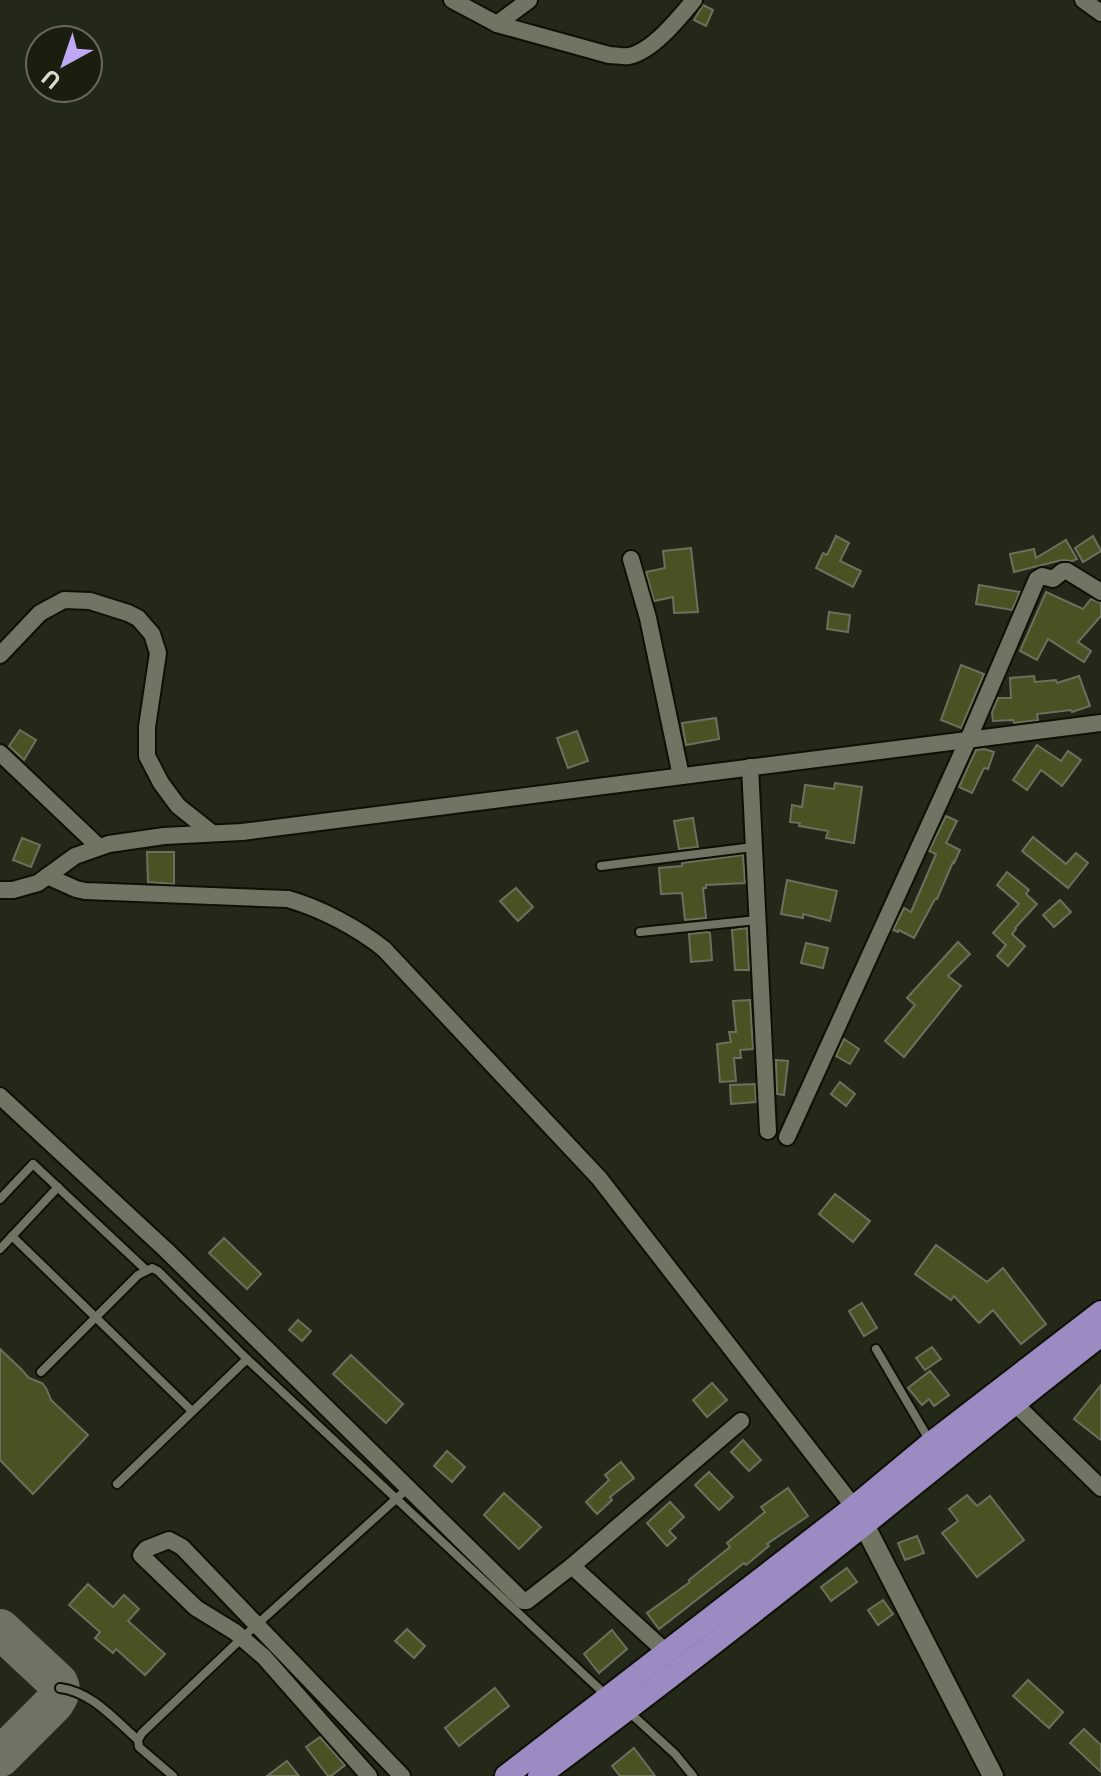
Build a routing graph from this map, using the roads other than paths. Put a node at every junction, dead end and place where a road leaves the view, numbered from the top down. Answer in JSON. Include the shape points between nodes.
{"nodes":[{"id":1,"x":452,"y":0,"type":"edge"},
{"id":2,"x":529,"y":0,"type":"edge"},
{"id":3,"x":694,"y":0,"type":"edge"},
{"id":4,"x":1083,"y":0,"type":"edge"},
{"id":5,"x":1101,"y":13,"type":"edge"},
{"id":6,"x":497,"y":24,"type":"junction"},
{"id":7,"x":631,"y":559,"type":"dead end"},
{"id":8,"x":1101,"y":592,"type":"edge"},
{"id":9,"x":0,"y":655,"type":"edge"},
{"id":10,"x":1101,"y":723,"type":"edge"},
{"id":11,"x":968,"y":740,"type":"junction"},
{"id":12,"x":0,"y":753,"type":"edge"},
{"id":13,"x":750,"y":767,"type":"junction"},
{"id":14,"x":681,"y":776,"type":"junction"},
{"id":15,"x":212,"y":833,"type":"junction"},
{"id":16,"x":99,"y":847,"type":"junction"},
{"id":17,"x":754,"y":847,"type":"junction"},
{"id":18,"x":601,"y":866,"type":"dead end"},
{"id":19,"x":47,"y":876,"type":"junction"},
{"id":20,"x":0,"y":890,"type":"edge"},
{"id":21,"x":758,"y":920,"type":"junction"},
{"id":22,"x":640,"y":932,"type":"dead end"},
{"id":23,"x":0,"y":1096,"type":"edge"},
{"id":24,"x":768,"y":1131,"type":"dead end"},
{"id":25,"x":787,"y":1137,"type":"dead end"},
{"id":26,"x":58,"y":1187,"type":"junction"},
{"id":27,"x":0,"y":1199,"type":"edge"},
{"id":28,"x":12,"y":1236,"type":"junction"},
{"id":29,"x":0,"y":1249,"type":"edge"},
{"id":30,"x":146,"y":1270,"type":"junction"},
{"id":31,"x":1101,"y":1312,"type":"edge"},
{"id":32,"x":96,"y":1318,"type":"junction"},
{"id":33,"x":1101,"y":1335,"type":"edge"},
{"id":34,"x":876,"y":1349,"type":"dead end"},
{"id":35,"x":247,"y":1359,"type":"junction"},
{"id":36,"x":41,"y":1372,"type":"dead end"},
{"id":37,"x":1007,"y":1396,"type":"junction"},
{"id":38,"x":192,"y":1411,"type":"junction"},
{"id":39,"x":741,"y":1421,"type":"dead end"},
{"id":40,"x":931,"y":1443,"type":"junction"},
{"id":41,"x":117,"y":1484,"type":"dead end"},
{"id":42,"x":1101,"y":1488,"type":"edge"},
{"id":43,"x":402,"y":1495,"type":"junction"},
{"id":44,"x":859,"y":1515,"type":"junction"},
{"id":45,"x":572,"y":1566,"type":"junction"},
{"id":46,"x":757,"y":1595,"type":"junction"},
{"id":47,"x":257,"y":1624,"type":"junction"},
{"id":48,"x":242,"y":1638,"type":"junction"},
{"id":49,"x":666,"y":1652,"type":"junction"},
{"id":50,"x":60,"y":1688,"type":"dead end"},
{"id":51,"x":607,"y":1697,"type":"junction"},
{"id":52,"x":627,"y":1711,"type":"junction"},
{"id":53,"x":138,"y":1740,"type":"junction"},
{"id":54,"x":173,"y":1776,"type":"edge"},
{"id":55,"x":369,"y":1776,"type":"edge"},
{"id":56,"x":402,"y":1776,"type":"edge"},
{"id":57,"x":506,"y":1776,"type":"edge"},
{"id":58,"x":539,"y":1776,"type":"edge"},
{"id":59,"x":693,"y":1776,"type":"edge"},
{"id":60,"x":993,"y":1776,"type":"edge"}],
"edges":[{"from":1,"to":6,"type":"street"},
{"from":2,"to":6,"type":"street"},
{"from":3,"to":6,"type":"street","via":[[661,35],[628,56]]},
{"from":4,"to":5,"type":"street"},
{"from":7,"to":14,"type":"street"},
{"from":8,"to":11,"type":"street","via":[[1067,571],[1053,579],[1037,579]]},
{"from":9,"to":15,"type":"street","via":[[40,613],[64,600],[90,601],[138,618],[152,634],[158,653],[147,756],[178,806]]},
{"from":10,"to":11,"type":"street"},
{"from":11,"to":13,"type":"street"},
{"from":11,"to":25,"type":"street"},
{"from":12,"to":16,"type":"street"},
{"from":13,"to":14,"type":"street"},
{"from":13,"to":17,"type":"street"},
{"from":14,"to":15,"type":"street"},
{"from":15,"to":16,"type":"street"},
{"from":16,"to":19,"type":"street"},
{"from":17,"to":18,"type":"lane"},
{"from":17,"to":21,"type":"street"},
{"from":19,"to":20,"type":"street","via":[[27,887]]},
{"from":19,"to":44,"type":"street","via":[[85,891],[288,899],[358,930],[384,949],[599,1178]]},
{"from":21,"to":22,"type":"lane"},
{"from":21,"to":24,"type":"street"},
{"from":23,"to":43,"type":"street","via":[[166,1250]]},
{"from":26,"to":27,"type":"lane","via":[[33,1164]]},
{"from":26,"to":28,"type":"lane"},
{"from":26,"to":30,"type":"lane"},
{"from":28,"to":29,"type":"lane"},
{"from":28,"to":32,"type":"lane"},
{"from":30,"to":32,"type":"lane"},
{"from":30,"to":35,"type":"lane","via":[[158,1271]]},
{"from":31,"to":37,"type":"highway"},
{"from":32,"to":36,"type":"lane"},
{"from":32,"to":38,"type":"lane"},
{"from":33,"to":37,"type":"highway"},
{"from":34,"to":40,"type":"lane"},
{"from":35,"to":38,"type":"lane"},
{"from":35,"to":43,"type":"lane"},
{"from":37,"to":40,"type":"highway"},
{"from":37,"to":42,"type":"street"},
{"from":37,"to":44,"type":"highway"},
{"from":38,"to":41,"type":"lane"},
{"from":39,"to":45,"type":"street"},
{"from":40,"to":44,"type":"highway"},
{"from":43,"to":45,"type":"street","via":[[523,1601]]},
{"from":43,"to":47,"type":"lane"},
{"from":43,"to":51,"type":"lane"},
{"from":44,"to":46,"type":"highway"},
{"from":44,"to":60,"type":"street"},
{"from":45,"to":49,"type":"street"},
{"from":46,"to":49,"type":"highway"},
{"from":46,"to":52,"type":"highway"},
{"from":47,"to":48,"type":"lane"},
{"from":47,"to":48,"type":"street","via":[[175,1542],[146,1549],[141,1555],[196,1608]]},
{"from":47,"to":56,"type":"street"},
{"from":48,"to":53,"type":"lane"},
{"from":48,"to":55,"type":"street"},
{"from":49,"to":51,"type":"highway"},
{"from":50,"to":53,"type":"lane","via":[[88,1696]]},
{"from":51,"to":52,"type":"lane"},
{"from":51,"to":57,"type":"highway"},
{"from":52,"to":58,"type":"highway"},
{"from":52,"to":59,"type":"lane"},
{"from":53,"to":54,"type":"lane","via":[[139,1747]]}]}
